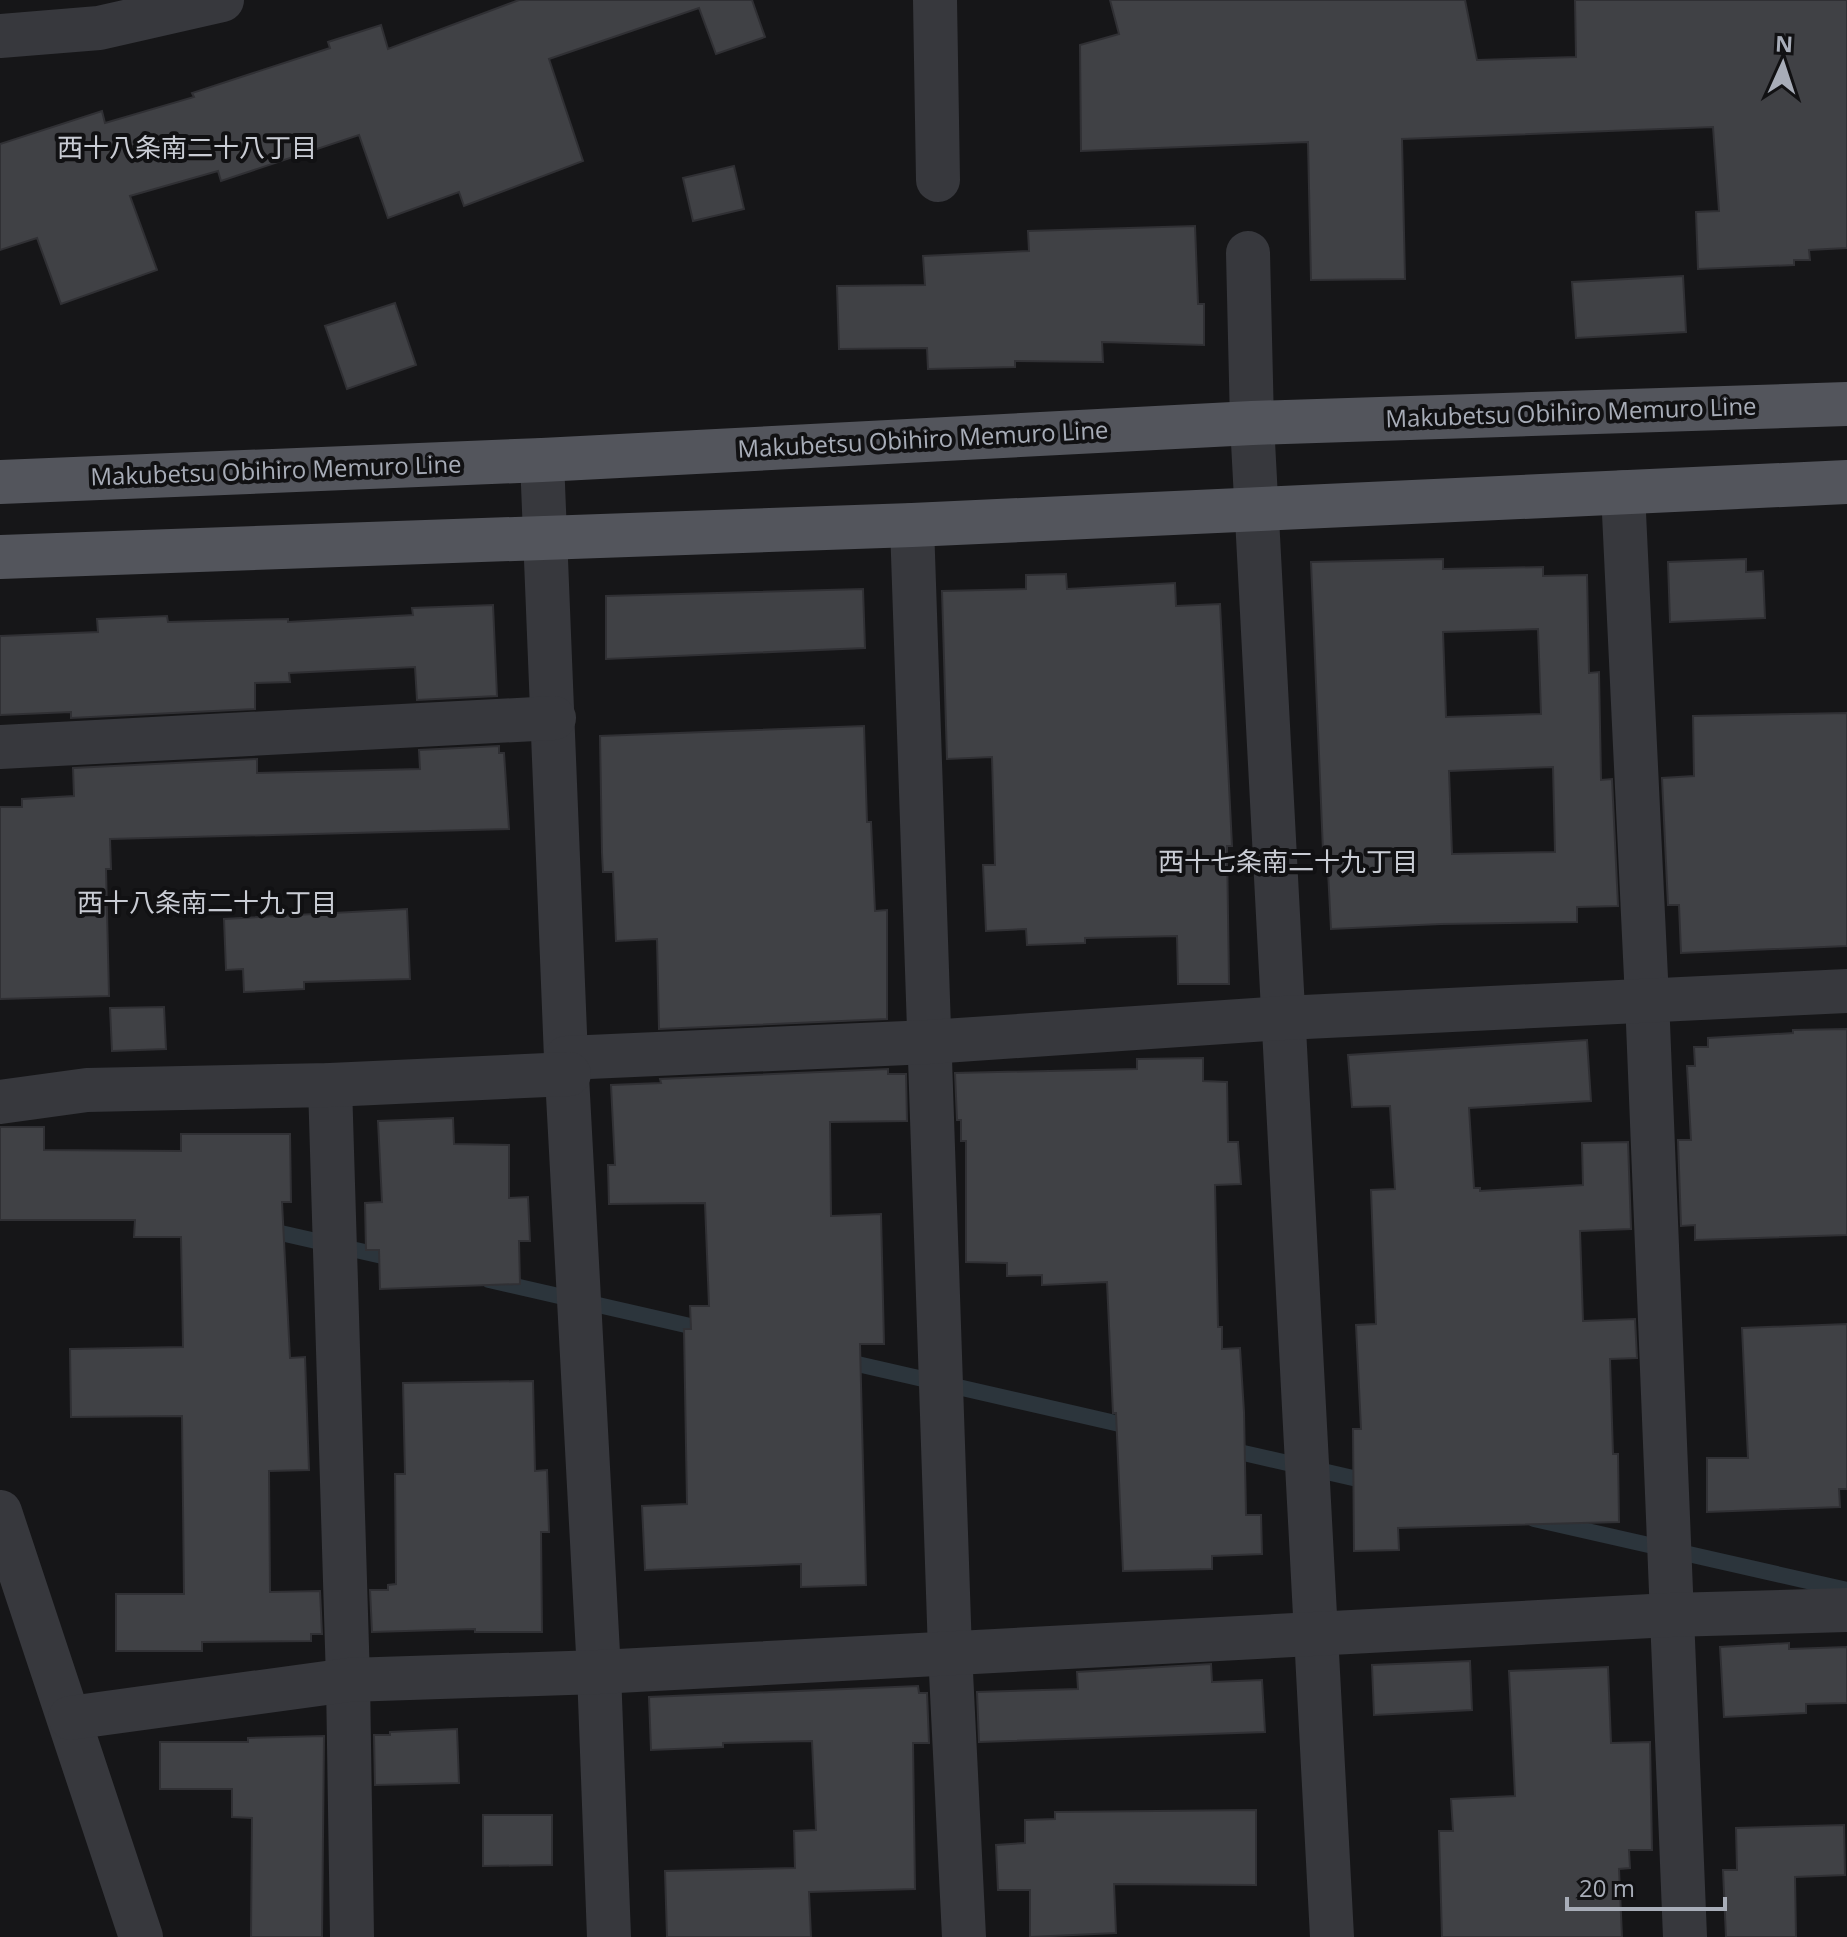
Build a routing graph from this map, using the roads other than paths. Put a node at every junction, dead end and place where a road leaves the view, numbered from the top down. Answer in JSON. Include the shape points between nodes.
{"nodes":[{"id":1,"x":222,"y":0,"type":"edge"},
{"id":2,"x":935,"y":0,"type":"edge"},
{"id":3,"x":0,"y":36,"type":"edge"},
{"id":4,"x":938,"y":180,"type":"dead end"},
{"id":5,"x":1248,"y":253,"type":"dead end"},
{"id":6,"x":1847,"y":404,"type":"edge"},
{"id":7,"x":1252,"y":423,"type":"junction"},
{"id":8,"x":542,"y":460,"type":"junction"},
{"id":9,"x":0,"y":482,"type":"edge"},
{"id":10,"x":1847,"y":482,"type":"edge"},
{"id":11,"x":1623,"y":492,"type":"junction"},
{"id":12,"x":1257,"y":509,"type":"junction"},
{"id":13,"x":912,"y":525,"type":"junction"},
{"id":14,"x":545,"y":539,"type":"junction"},
{"id":15,"x":0,"y":557,"type":"edge"},
{"id":16,"x":554,"y":718,"type":"junction"},
{"id":17,"x":0,"y":747,"type":"edge"},
{"id":18,"x":1847,"y":991,"type":"edge"},
{"id":19,"x":1647,"y":999,"type":"junction"},
{"id":20,"x":1284,"y":1018,"type":"junction"},
{"id":21,"x":929,"y":1042,"type":"junction"},
{"id":22,"x":568,"y":1066,"type":"junction"},
{"id":23,"x":330,"y":1085,"type":"junction"},
{"id":24,"x":0,"y":1102,"type":"edge"},
{"id":25,"x":0,"y":1512,"type":"edge"},
{"id":26,"x":1847,"y":1610,"type":"edge"},
{"id":27,"x":1670,"y":1615,"type":"junction"},
{"id":28,"x":1317,"y":1635,"type":"junction"},
{"id":29,"x":950,"y":1652,"type":"junction"},
{"id":30,"x":599,"y":1672,"type":"junction"},
{"id":31,"x":348,"y":1680,"type":"junction"},
{"id":32,"x":70,"y":1718,"type":"junction"},
{"id":33,"x":141,"y":1937,"type":"edge"},
{"id":34,"x":352,"y":1937,"type":"edge"},
{"id":35,"x":609,"y":1937,"type":"edge"},
{"id":36,"x":964,"y":1937,"type":"edge"},
{"id":37,"x":1332,"y":1937,"type":"edge"},
{"id":38,"x":1685,"y":1937,"type":"edge"}],
"edges":[{"from":1,"to":3,"type":"street","via":[[99,28]]},
{"from":2,"to":4,"type":"street"},
{"from":5,"to":7,"type":"street"},
{"from":6,"to":7,"type":"main road","name":"Makubetsu Obihiro Memuro Line"},
{"from":7,"to":8,"type":"main road","name":"Makubetsu Obihiro Memuro Line"},
{"from":7,"to":12,"type":"street"},
{"from":8,"to":9,"type":"main road","name":"Makubetsu Obihiro Memuro Line"},
{"from":8,"to":14,"type":"street"},
{"from":10,"to":11,"type":"main road"},
{"from":11,"to":12,"type":"main road"},
{"from":11,"to":19,"type":"street"},
{"from":12,"to":13,"type":"main road"},
{"from":12,"to":20,"type":"street"},
{"from":13,"to":14,"type":"main road"},
{"from":13,"to":21,"type":"street"},
{"from":14,"to":15,"type":"main road"},
{"from":14,"to":16,"type":"street"},
{"from":16,"to":17,"type":"street"},
{"from":16,"to":22,"type":"street"},
{"from":18,"to":19,"type":"street"},
{"from":19,"to":20,"type":"street"},
{"from":19,"to":27,"type":"street"},
{"from":20,"to":21,"type":"street"},
{"from":20,"to":28,"type":"street"},
{"from":21,"to":22,"type":"street"},
{"from":21,"to":29,"type":"street"},
{"from":22,"to":23,"type":"street"},
{"from":22,"to":30,"type":"street"},
{"from":23,"to":24,"type":"street","via":[[87,1090]]},
{"from":23,"to":31,"type":"street"},
{"from":25,"to":32,"type":"street"},
{"from":26,"to":27,"type":"street"},
{"from":27,"to":28,"type":"street"},
{"from":27,"to":38,"type":"street"},
{"from":28,"to":29,"type":"street"},
{"from":28,"to":37,"type":"street"},
{"from":29,"to":30,"type":"street"},
{"from":29,"to":36,"type":"street"},
{"from":30,"to":31,"type":"street"},
{"from":30,"to":35,"type":"street"},
{"from":31,"to":32,"type":"street"},
{"from":31,"to":34,"type":"street"},
{"from":32,"to":33,"type":"street"}]}
